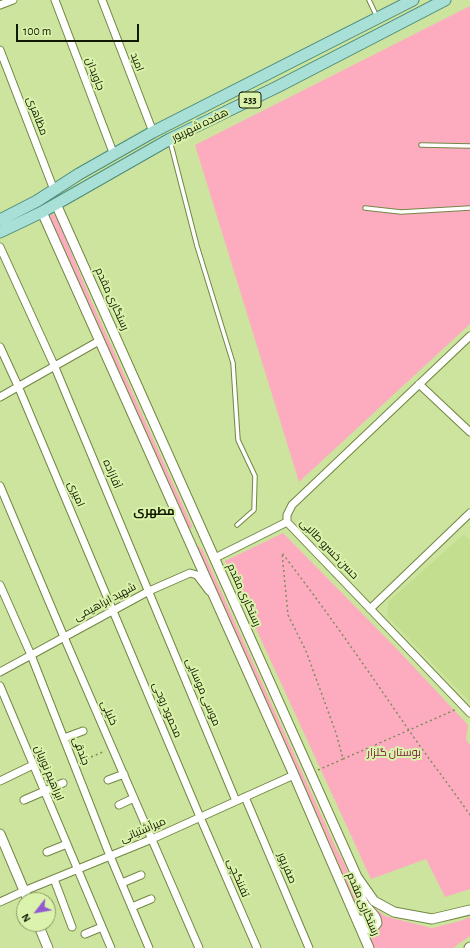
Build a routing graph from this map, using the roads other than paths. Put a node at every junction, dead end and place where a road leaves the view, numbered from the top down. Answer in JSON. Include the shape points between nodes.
{"nodes":[{"id":1,"x":13,"y":0,"type":"edge"},
{"id":2,"x":55,"y":0,"type":"edge"},
{"id":3,"x":102,"y":0,"type":"edge"},
{"id":4,"x":369,"y":0,"type":"edge"},
{"id":5,"x":413,"y":0,"type":"edge"},
{"id":6,"x":445,"y":0,"type":"edge"},
{"id":7,"x":0,"y":5,"type":"edge"},
{"id":8,"x":378,"y":18,"type":"junction"},
{"id":9,"x":0,"y":50,"type":"edge"},
{"id":10,"x":152,"y":132,"type":"junction"},
{"id":11,"x":170,"y":139,"type":"junction"},
{"id":12,"x":421,"y":145,"type":"dead end"},
{"id":13,"x":470,"y":146,"type":"edge"},
{"id":14,"x":114,"y":155,"type":"junction"},
{"id":15,"x":53,"y":191,"type":"junction"},
{"id":16,"x":37,"y":201,"type":"junction"},
{"id":17,"x":56,"y":204,"type":"junction"},
{"id":18,"x":365,"y":208,"type":"dead end"},
{"id":19,"x":470,"y":208,"type":"edge"},
{"id":20,"x":42,"y":212,"type":"junction"},
{"id":21,"x":1,"y":216,"type":"edge"},
{"id":22,"x":0,"y":232,"type":"edge"},
{"id":23,"x":0,"y":247,"type":"edge"},
{"id":24,"x":470,"y":336,"type":"edge"},
{"id":25,"x":99,"y":341,"type":"junction"},
{"id":26,"x":0,"y":347,"type":"edge"},
{"id":27,"x":54,"y":366,"type":"junction"},
{"id":28,"x":419,"y":384,"type":"junction"},
{"id":29,"x":18,"y":386,"type":"junction"},
{"id":30,"x":0,"y":397,"type":"edge"},
{"id":31,"x":470,"y":432,"type":"edge"},
{"id":32,"x":0,"y":486,"type":"edge"},
{"id":33,"x":468,"y":518,"type":"edge"},
{"id":34,"x":287,"y":522,"type":"junction"},
{"id":35,"x":237,"y":525,"type":"dead end"},
{"id":36,"x":205,"y":536,"type":"junction"},
{"id":37,"x":190,"y":543,"type":"junction"},
{"id":38,"x":215,"y":558,"type":"junction"},
{"id":39,"x":0,"y":585,"type":"edge"},
{"id":40,"x":149,"y":591,"type":"junction"},
{"id":41,"x":214,"y":598,"type":"junction"},
{"id":42,"x":370,"y":609,"type":"junction"},
{"id":43,"x":114,"y":610,"type":"junction"},
{"id":44,"x":64,"y":637,"type":"junction"},
{"id":45,"x":31,"y":655,"type":"junction"},
{"id":46,"x":0,"y":672,"type":"edge"},
{"id":47,"x":0,"y":686,"type":"edge"},
{"id":48,"x":470,"y":713,"type":"edge"},
{"id":49,"x":83,"y":730,"type":"dead end"},
{"id":50,"x":64,"y":738,"type":"junction"},
{"id":51,"x":33,"y":765,"type":"junction"},
{"id":52,"x":124,"y":774,"type":"junction"},
{"id":53,"x":294,"y":775,"type":"junction"},
{"id":54,"x":108,"y":780,"type":"dead end"},
{"id":55,"x":0,"y":781,"type":"edge"},
{"id":56,"x":63,"y":783,"type":"dead end"},
{"id":57,"x":44,"y":791,"type":"junction"},
{"id":58,"x":245,"y":797,"type":"junction"},
{"id":59,"x":134,"y":798,"type":"junction"},
{"id":60,"x":24,"y":800,"type":"dead end"},
{"id":61,"x":236,"y":801,"type":"junction"},
{"id":62,"x":118,"y":805,"type":"dead end"},
{"id":63,"x":200,"y":817,"type":"junction"},
{"id":64,"x":0,"y":834,"type":"edge"},
{"id":65,"x":152,"y":839,"type":"junction"},
{"id":66,"x":66,"y":844,"type":"junction"},
{"id":67,"x":47,"y":852,"type":"dead end"},
{"id":68,"x":110,"y":856,"type":"junction"},
{"id":69,"x":77,"y":869,"type":"junction"},
{"id":70,"x":141,"y":875,"type":"dead end"},
{"id":71,"x":357,"y":877,"type":"junction"},
{"id":72,"x":54,"y":878,"type":"junction"},
{"id":73,"x":122,"y":883,"type":"junction"},
{"id":74,"x":24,"y":891,"type":"junction"},
{"id":75,"x":346,"y":895,"type":"junction"},
{"id":76,"x":151,"y":899,"type":"dead end"},
{"id":77,"x":0,"y":902,"type":"edge"},
{"id":78,"x":132,"y":907,"type":"junction"},
{"id":79,"x":470,"y":910,"type":"edge"},
{"id":80,"x":72,"y":927,"type":"dead end"},
{"id":81,"x":102,"y":927,"type":"junction"},
{"id":82,"x":41,"y":932,"type":"edge"},
{"id":83,"x":84,"y":934,"type":"dead end"},
{"id":84,"x":48,"y":948,"type":"edge"},
{"id":85,"x":110,"y":948,"type":"edge"},
{"id":86,"x":149,"y":948,"type":"edge"},
{"id":87,"x":200,"y":948,"type":"edge"},
{"id":88,"x":257,"y":948,"type":"edge"},
{"id":89,"x":309,"y":948,"type":"edge"},
{"id":90,"x":369,"y":948,"type":"edge"}],
"edges":[{"from":1,"to":7,"type":"street"},
{"from":2,"to":14,"type":"street","name":"جاویدان"},
{"from":3,"to":10,"type":"street","name":"امید"},
{"from":4,"to":8,"type":"lane"},
{"from":5,"to":8,"type":"main road","name":"هفده شهریور","number":"233"},
{"from":6,"to":11,"type":"main road","name":"هفده شهریور","number":"233"},
{"from":8,"to":10,"type":"main road","name":"هفده شهریور","number":"233"},
{"from":9,"to":15,"type":"street","name":"مظاهری"},
{"from":10,"to":14,"type":"main road","name":"هفده شهریور","number":"233"},
{"from":11,"to":17,"type":"main road","name":"هفده شهریور","number":"233"},
{"from":11,"to":35,"type":"lane","via":[[197,246],[234,363],[238,440],[255,476],[254,510]]},
{"from":12,"to":13,"type":"lane"},
{"from":14,"to":15,"type":"main road","name":"هفده شهریور","number":"233"},
{"from":15,"to":16,"type":"main road","name":"هفده شهریور","number":"233"},
{"from":15,"to":17,"type":"main road"},
{"from":16,"to":20,"type":"main road"},
{"from":16,"to":21,"type":"main road","name":"هفده شهریور","number":"233"},
{"from":17,"to":20,"type":"main road","name":"هفده شهریور","number":"233"},
{"from":17,"to":36,"type":"main road","name":"رستگاری مقدم"},
{"from":18,"to":19,"type":"lane","via":[[401,212]]},
{"from":20,"to":22,"type":"main road","name":"هفده شهریور","number":"233"},
{"from":20,"to":25,"type":"main road","name":"رستگاری مقدم"},
{"from":23,"to":27,"type":"street","name":"آقازاده"},
{"from":24,"to":28,"type":"street","name":"حسن خسرو طالبی"},
{"from":25,"to":27,"type":"street"},
{"from":25,"to":37,"type":"main road","name":"رستگاری مقدم"},
{"from":26,"to":29,"type":"street","name":"امیری"},
{"from":27,"to":29,"type":"street"},
{"from":27,"to":40,"type":"street","name":"آقازاده"},
{"from":28,"to":31,"type":"street"},
{"from":28,"to":34,"type":"street","name":"حسن خسرو طالبی","via":[[292,505]]},
{"from":29,"to":30,"type":"street"},
{"from":29,"to":43,"type":"street","name":"امیری"},
{"from":32,"to":44,"type":"street","name":"خلیلی"},
{"from":33,"to":42,"type":"street"},
{"from":34,"to":38,"type":"street"},
{"from":34,"to":42,"type":"street","name":"حسن خسرو طالبی"},
{"from":36,"to":37,"type":"main road"},
{"from":36,"to":38,"type":"main road","name":"رستگاری مقدم"},
{"from":37,"to":41,"type":"main road","name":"رستگاری مقدم"},
{"from":38,"to":71,"type":"main road","name":"رستگاری مقدم"},
{"from":39,"to":45,"type":"street","name":"جندقی"},
{"from":40,"to":41,"type":"street","name":"شهید ابراهیمی","via":[[193,573]]},
{"from":40,"to":43,"type":"street","name":"شهید ابراهیمی"},
{"from":40,"to":61,"type":"street","name":"موسی موسایی"},
{"from":41,"to":53,"type":"main road","name":"رستگاری مقدم"},
{"from":42,"to":48,"type":"street","name":"حسن خسرو طالبی"},
{"from":43,"to":44,"type":"street","name":"شهید ابراهیمی"},
{"from":43,"to":63,"type":"street","name":"محمود روحی"},
{"from":44,"to":45,"type":"street","name":"شهید ابراهیمی"},
{"from":44,"to":52,"type":"street","name":"خلیلی"},
{"from":45,"to":46,"type":"street","name":"شهید ابراهیمی"},
{"from":45,"to":50,"type":"street","name":"جندقی"},
{"from":47,"to":51,"type":"street","name":"ابراهیم نوریان"},
{"from":49,"to":50,"type":"street"},
{"from":50,"to":68,"type":"street","name":"جندقی"},
{"from":51,"to":55,"type":"street"},
{"from":51,"to":57,"type":"street","name":"ابراهیم نوریان"},
{"from":52,"to":54,"type":"street"},
{"from":52,"to":59,"type":"street","name":"خلیلی"},
{"from":53,"to":58,"type":"street","name":"میرآشتیانی"},
{"from":53,"to":75,"type":"main road","name":"رستگاری مقدم"},
{"from":56,"to":57,"type":"street"},
{"from":57,"to":60,"type":"street"},
{"from":57,"to":66,"type":"street","name":"ابراهیم نوریان"},
{"from":58,"to":61,"type":"street","name":"میرآشتیانی"},
{"from":58,"to":89,"type":"street","name":"صفرپور"},
{"from":59,"to":62,"type":"street"},
{"from":59,"to":65,"type":"street","name":"خلیلی"},
{"from":61,"to":63,"type":"street","name":"میرآشتیانی"},
{"from":63,"to":65,"type":"street","name":"میرآشتیانی"},
{"from":63,"to":88,"type":"street","name":"تفننگچی"},
{"from":64,"to":74,"type":"main road"},
{"from":65,"to":68,"type":"street","name":"میرآشتیانی"},
{"from":65,"to":87,"type":"street","name":"خلیلی"},
{"from":66,"to":67,"type":"street"},
{"from":66,"to":69,"type":"street","name":"ابراهیم نوریان"},
{"from":68,"to":69,"type":"street","name":"میرآشتیانی"},
{"from":68,"to":73,"type":"street","name":"جندقی"},
{"from":69,"to":72,"type":"street","name":"میرآشتیانی"},
{"from":69,"to":81,"type":"street","name":"ابراهیم نوریان"},
{"from":70,"to":73,"type":"street"},
{"from":71,"to":75,"type":"main road","via":[[357,889],[363,904],[377,921],[373,928],[365,927]]},
{"from":71,"to":79,"type":"main road","name":"رستگاری مقدم","via":[[374,901],[394,912],[432,919]]},
{"from":72,"to":74,"type":"street","name":"میرآشتیانی"},
{"from":72,"to":80,"type":"street"},
{"from":73,"to":78,"type":"street","name":"جندقی"},
{"from":74,"to":77,"type":"street","name":"میرآشتیانی"},
{"from":75,"to":90,"type":"main road","name":"رستگاری مقدم"},
{"from":76,"to":78,"type":"street"},
{"from":78,"to":86,"type":"street","name":"جندقی"},
{"from":81,"to":83,"type":"street"},
{"from":81,"to":85,"type":"street","name":"ابراهیم نوریان"},
{"from":82,"to":84,"type":"main road"}]}
